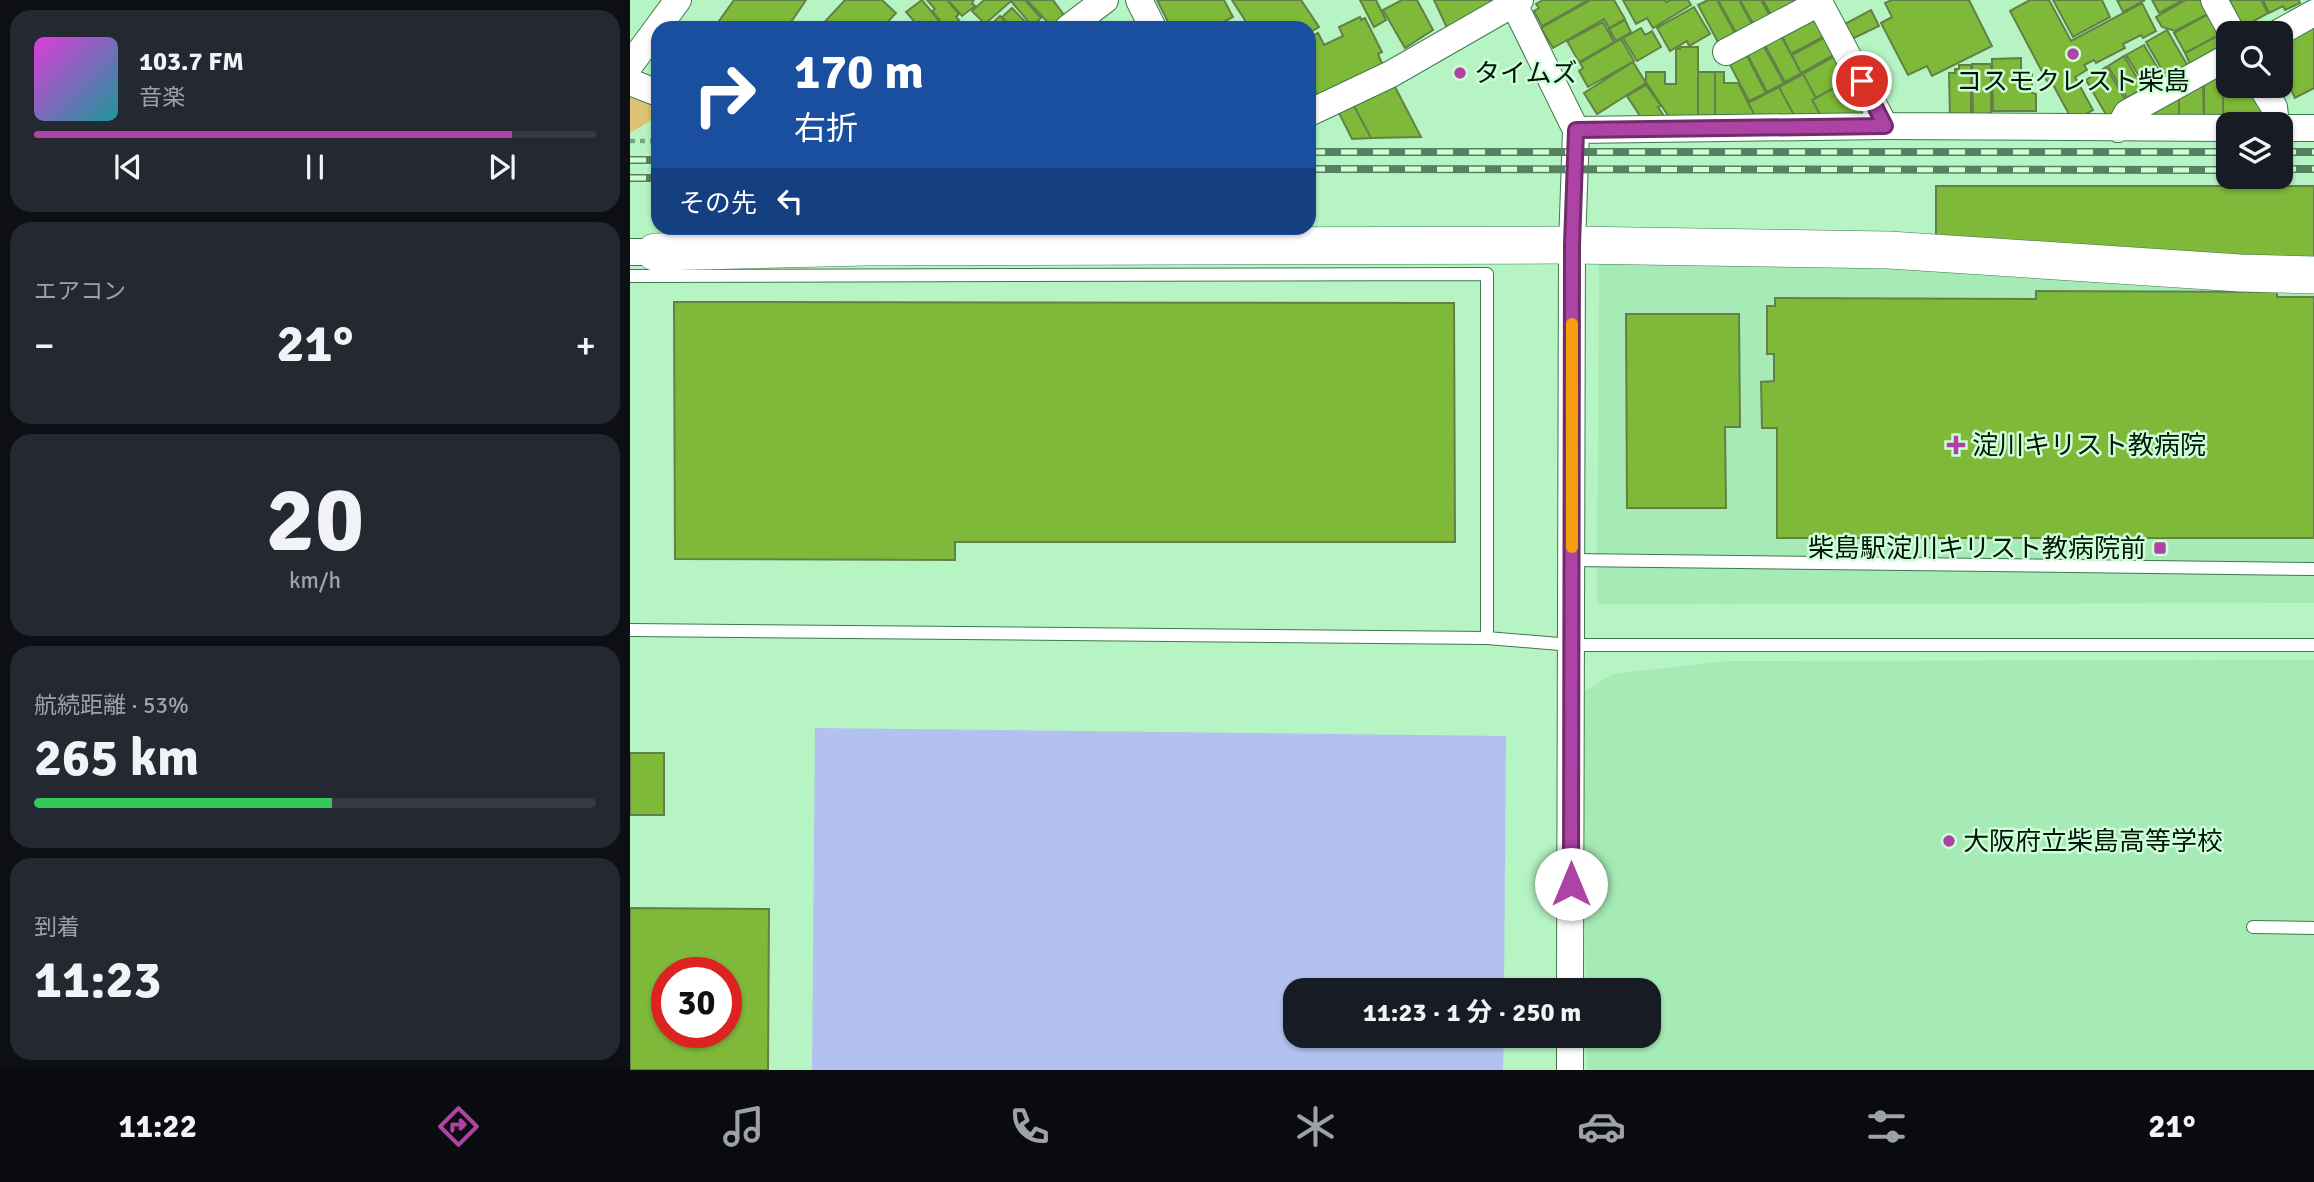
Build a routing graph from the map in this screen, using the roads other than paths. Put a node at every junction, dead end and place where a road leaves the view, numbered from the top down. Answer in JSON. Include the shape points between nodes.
{"nodes":[{"id":1,"x":678,"y":0,"type":"edge"},
{"id":2,"x":1105,"y":0,"type":"edge"},
{"id":3,"x":1139,"y":0,"type":"edge"},
{"id":4,"x":2214,"y":0,"type":"edge"},
{"id":5,"x":1515,"y":1,"type":"edge"},
{"id":6,"x":1819,"y":1,"type":"edge"},
{"id":7,"x":2314,"y":13,"type":"edge"},
{"id":8,"x":662,"y":21,"type":"edge"},
{"id":9,"x":1077,"y":21,"type":"edge"},
{"id":10,"x":1150,"y":21,"type":"edge"},
{"id":11,"x":2225,"y":21,"type":"edge"},
{"id":12,"x":2293,"y":25,"type":"edge"},
{"id":13,"x":651,"y":37,"type":"edge"},
{"id":14,"x":1726,"y":52,"type":"dead end"},
{"id":15,"x":2216,"y":64,"type":"edge"},
{"id":16,"x":630,"y":65,"type":"edge"},
{"id":17,"x":630,"y":82,"type":"edge"},
{"id":18,"x":651,"y":90,"type":"edge"},
{"id":19,"x":1316,"y":110,"type":"edge"},
{"id":20,"x":1885,"y":126,"type":"junction"},
{"id":21,"x":2216,"y":128,"type":"edge"},
{"id":22,"x":2293,"y":128,"type":"edge"},
{"id":23,"x":2314,"y":128,"type":"edge"},
{"id":24,"x":2118,"y":129,"type":"junction"},
{"id":25,"x":1576,"y":130,"type":"junction"},
{"id":26,"x":832,"y":238,"type":"edge"},
{"id":27,"x":1572,"y":245,"type":"junction"},
{"id":28,"x":638,"y":260,"type":"edge"},
{"id":29,"x":2314,"y":275,"type":"edge"},
{"id":30,"x":1572,"y":560,"type":"junction"},
{"id":31,"x":2314,"y":569,"type":"edge"},
{"id":32,"x":630,"y":630,"type":"edge"},
{"id":33,"x":1487,"y":638,"type":"junction"},
{"id":34,"x":1571,"y":645,"type":"junction"},
{"id":35,"x":2314,"y":645,"type":"edge"},
{"id":36,"x":2253,"y":927,"type":"dead end"},
{"id":37,"x":2314,"y":928,"type":"edge"},
{"id":38,"x":1570,"y":978,"type":"edge"},
{"id":39,"x":1570,"y":1048,"type":"edge"},
{"id":40,"x":1570,"y":1070,"type":"edge"}],
"edges":[{"from":1,"to":8,"type":"street"},
{"from":2,"to":9,"type":"street"},
{"from":3,"to":10,"type":"street"},
{"from":4,"to":11,"type":"street"},
{"from":5,"to":19,"type":"street","via":[[1391,74]]},
{"from":5,"to":25,"type":"street"},
{"from":6,"to":14,"type":"street"},
{"from":6,"to":20,"type":"street"},
{"from":7,"to":12,"type":"street"},
{"from":13,"to":16,"type":"street"},
{"from":15,"to":24,"type":"street","via":[[2127,113]]},
{"from":17,"to":18,"type":"street"},
{"from":20,"to":24,"type":"street"},
{"from":20,"to":25,"type":"street"},
{"from":21,"to":24,"type":"street"},
{"from":22,"to":23,"type":"street"},
{"from":25,"to":27,"type":"street"},
{"from":26,"to":27,"type":"street"},
{"from":26,"to":28,"type":"street"},
{"from":27,"to":29,"type":"street","via":[[1889,250]]},
{"from":27,"to":30,"type":"street"},
{"from":28,"to":33,"type":"lane","via":[[1487,274]]},
{"from":30,"to":31,"type":"lane"},
{"from":30,"to":34,"type":"street"},
{"from":32,"to":33,"type":"lane"},
{"from":33,"to":34,"type":"lane"},
{"from":34,"to":35,"type":"lane"},
{"from":34,"to":38,"type":"street"},
{"from":36,"to":37,"type":"lane"},
{"from":39,"to":40,"type":"street"}]}
